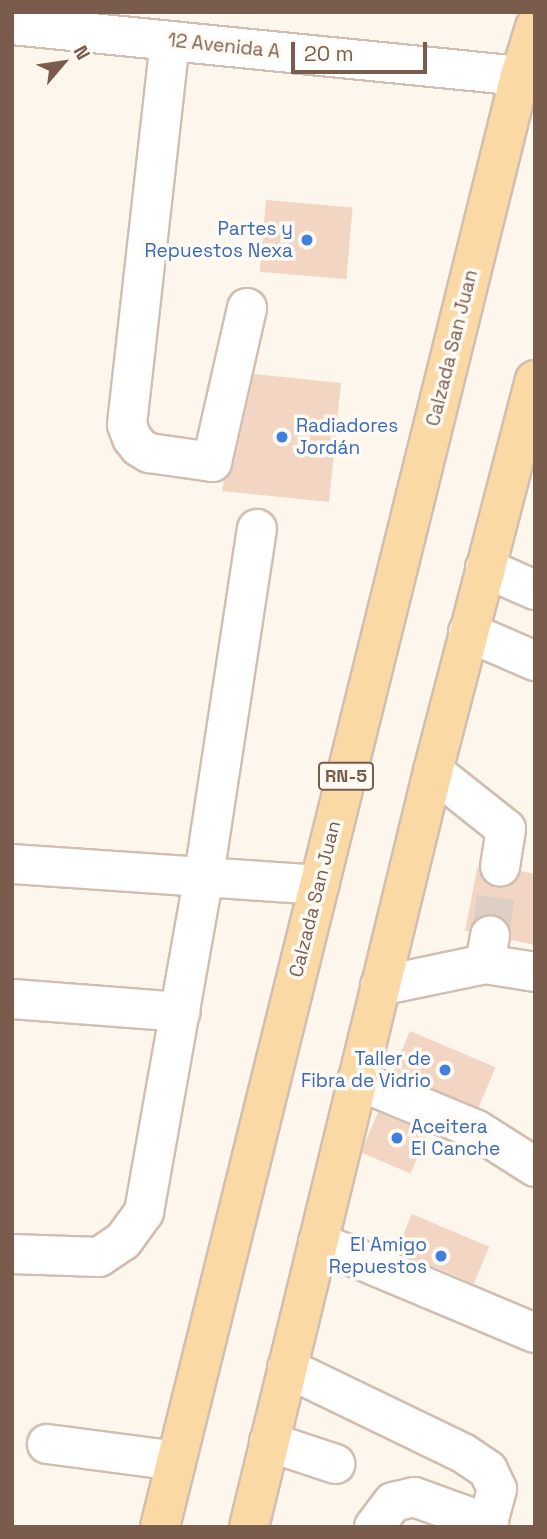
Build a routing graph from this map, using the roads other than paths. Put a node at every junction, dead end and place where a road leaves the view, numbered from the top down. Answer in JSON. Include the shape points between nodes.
{"nodes":[{"id":1,"x":12,"y":25,"type":"edge"},
{"id":2,"x":535,"y":27,"type":"edge"},
{"id":3,"x":170,"y":41,"type":"junction"},
{"id":4,"x":520,"y":76,"type":"junction"},
{"id":5,"x":247,"y":308,"type":"dead end"},
{"id":6,"x":535,"y":380,"type":"edge"},
{"id":7,"x":257,"y":529,"type":"dead end"},
{"id":8,"x":485,"y":568,"type":"junction"},
{"id":9,"x":535,"y":590,"type":"edge"},
{"id":10,"x":468,"y":632,"type":"junction"},
{"id":11,"x":535,"y":661,"type":"edge"},
{"id":12,"x":432,"y":771,"type":"junction"},
{"id":13,"x":12,"y":864,"type":"edge"},
{"id":14,"x":500,"y":867,"type":"tunnel mouth"},
{"id":15,"x":204,"y":875,"type":"junction"},
{"id":16,"x":319,"y":885,"type":"junction"},
{"id":17,"x":535,"y":972,"type":"edge"},
{"id":18,"x":380,"y":986,"type":"junction"},
{"id":19,"x":12,"y":999,"type":"edge"},
{"id":20,"x":180,"y":1012,"type":"junction"},
{"id":21,"x":358,"y":1080,"type":"junction"},
{"id":22,"x":535,"y":1167,"type":"edge"},
{"id":23,"x":318,"y":1242,"type":"junction"},
{"id":24,"x":12,"y":1254,"type":"edge"},
{"id":25,"x":535,"y":1333,"type":"edge"},
{"id":26,"x":287,"y":1368,"type":"junction"},
{"id":27,"x":269,"y":1442,"type":"junction"},
{"id":28,"x":47,"y":1444,"type":"dead end"},
{"id":29,"x":176,"y":1461,"type":"junction"},
{"id":30,"x":335,"y":1464,"type":"dead end"},
{"id":31,"x":488,"y":1525,"type":"edge"},
{"id":32,"x":160,"y":1527,"type":"edge"},
{"id":33,"x":248,"y":1527,"type":"edge"},
{"id":34,"x":374,"y":1527,"type":"edge"}],
"edges":[{"from":1,"to":3,"type":"street","name":"12 Avenida A"},
{"from":2,"to":4,"type":"main road","name":"Calzada San Juan","number":"RN-5"},
{"from":3,"to":4,"type":"street","name":"12 Avenida A"},
{"from":3,"to":5,"type":"street","via":[[127,425],[139,447],[149,453],[212,462]]},
{"from":4,"to":16,"type":"main road","name":"Calzada San Juan","number":"RN-5"},
{"from":6,"to":8,"type":"main road"},
{"from":7,"to":15,"type":"street"},
{"from":8,"to":9,"type":"street"},
{"from":8,"to":10,"type":"main road"},
{"from":10,"to":11,"type":"street"},
{"from":10,"to":12,"type":"main road"},
{"from":12,"to":14,"type":"street","via":[[506,829]]},
{"from":12,"to":18,"type":"main road"},
{"from":13,"to":15,"type":"street"},
{"from":15,"to":16,"type":"street"},
{"from":15,"to":20,"type":"street"},
{"from":16,"to":29,"type":"main road","name":"Calzada San Juan","number":"RN-5"},
{"from":17,"to":18,"type":"street","via":[[487,950]]},
{"from":18,"to":21,"type":"main road"},
{"from":19,"to":20,"type":"street"},
{"from":20,"to":24,"type":"street","via":[[144,1212],[123,1241],[99,1258]]},
{"from":21,"to":22,"type":"street","via":[[477,1130]]},
{"from":21,"to":23,"type":"main road"},
{"from":23,"to":25,"type":"street"},
{"from":23,"to":26,"type":"main road"},
{"from":26,"to":27,"type":"main road"},
{"from":26,"to":31,"type":"street","via":[[463,1453],[488,1470],[497,1489]]},
{"from":27,"to":30,"type":"street"},
{"from":27,"to":33,"type":"main road"},
{"from":28,"to":29,"type":"street"},
{"from":29,"to":32,"type":"main road","name":"Calzada San Juan","number":"RN-5"},
{"from":31,"to":34,"type":"street","via":[[414,1497],[393,1502]]}]}
